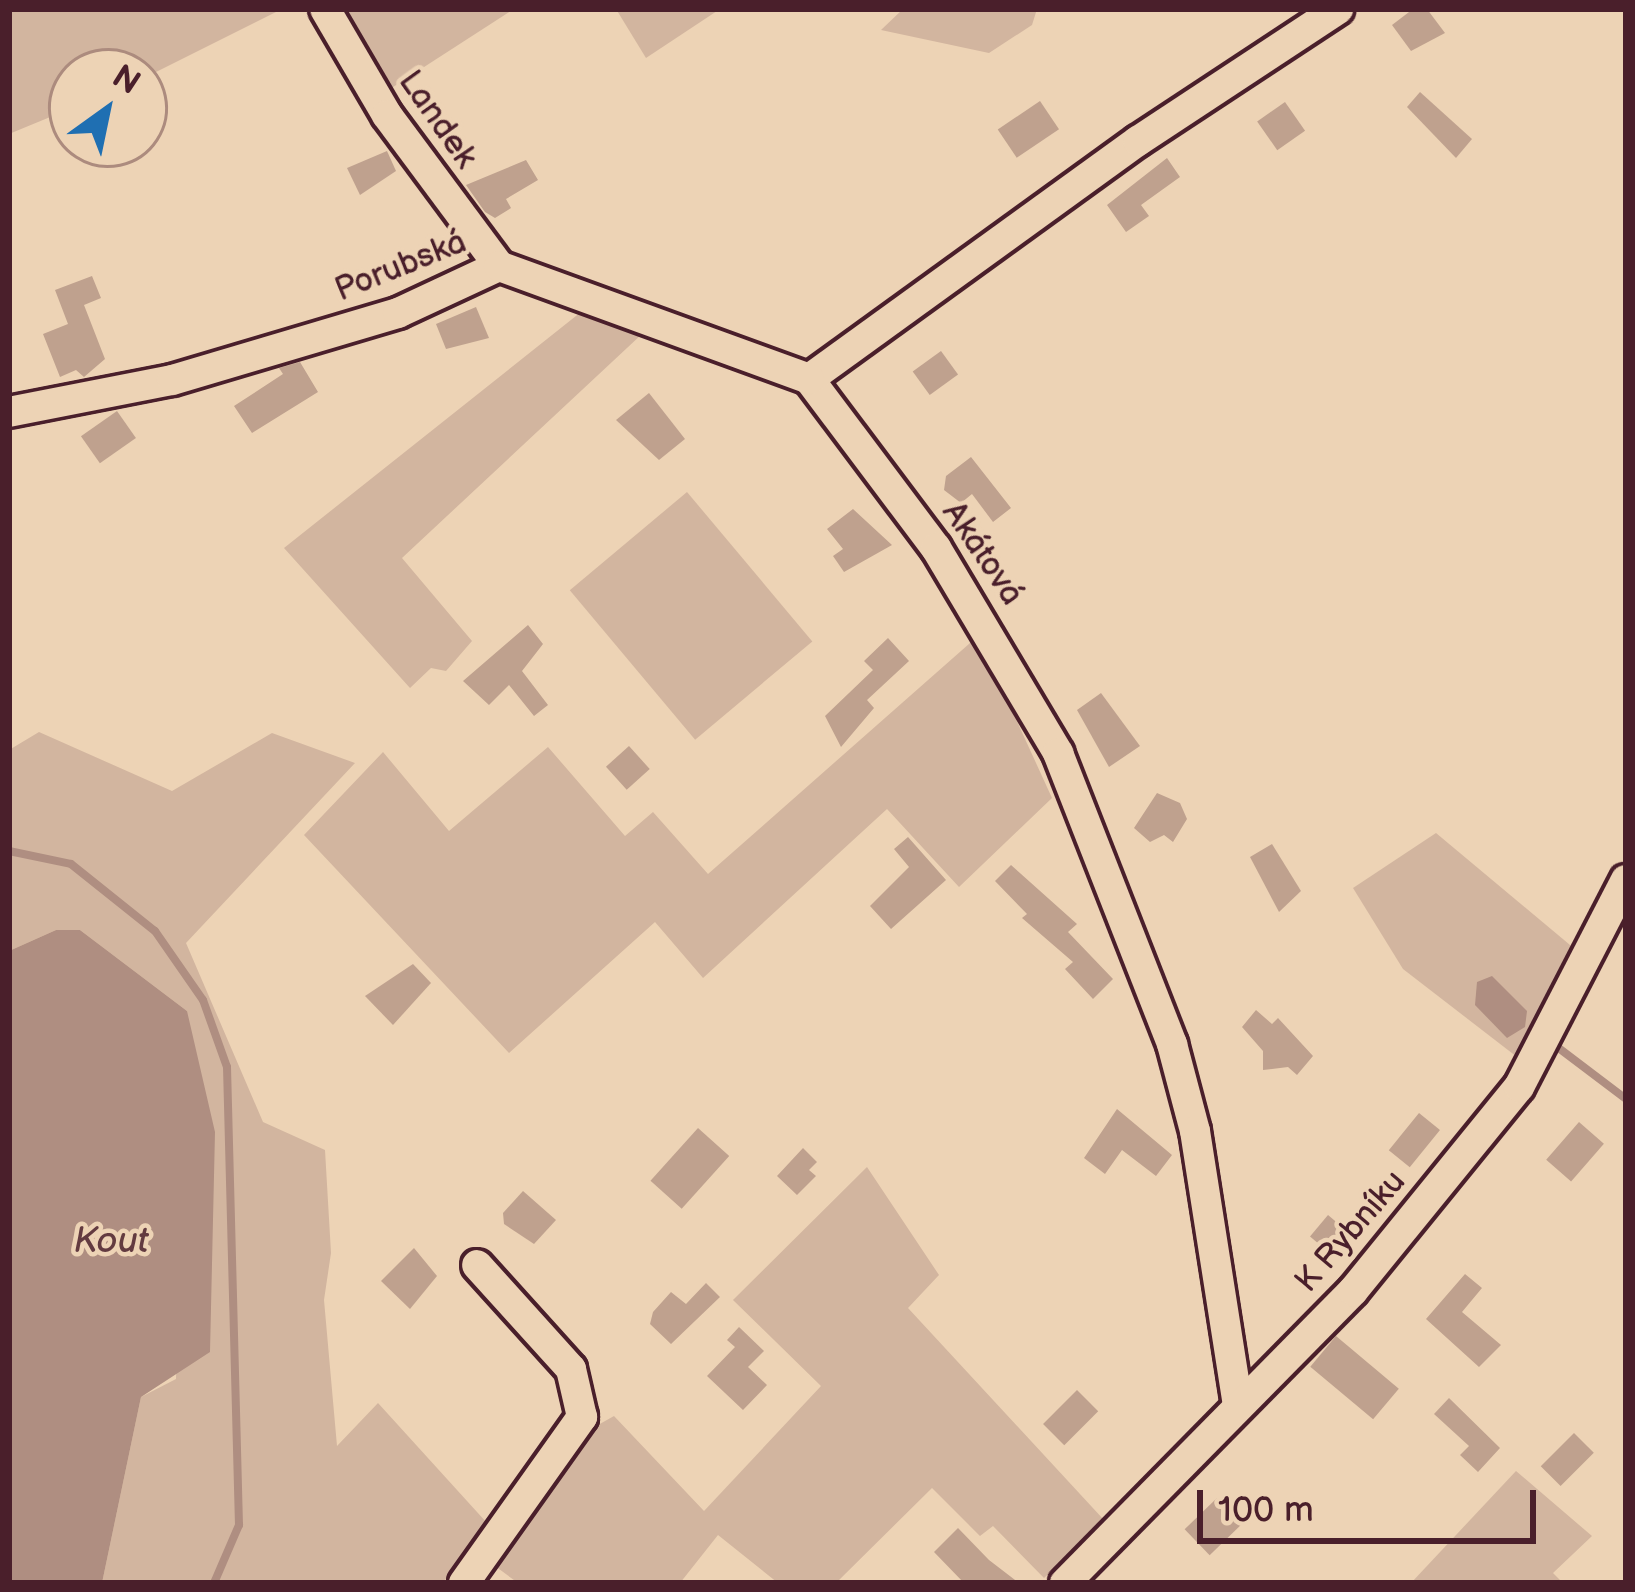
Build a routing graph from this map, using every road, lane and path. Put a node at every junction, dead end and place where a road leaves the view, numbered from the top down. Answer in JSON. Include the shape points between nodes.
{"nodes":[{"id":1,"x":326,"y":9,"type":"edge"},
{"id":2,"x":1338,"y":9,"type":"edge"},
{"id":3,"x":499,"y":266,"type":"junction"},
{"id":4,"x":809,"y":379,"type":"junction"},
{"id":5,"x":9,"y":412,"type":"edge"},
{"id":6,"x":1626,"y":880,"type":"edge"},
{"id":7,"x":477,"y":1265,"type":"dead end"},
{"id":8,"x":1238,"y":1405,"type":"junction"},
{"id":9,"x":464,"y":1583,"type":"edge"},
{"id":10,"x":1065,"y":1583,"type":"edge"}],
"edges":[{"from":1,"to":3,"type":"street","name":"Landek","via":[[387,116]]},
{"from":2,"to":4,"type":"street","via":[[1138,141]]},
{"from":3,"to":4,"type":"street","name":"Porubská"},
{"from":3,"to":5,"type":"street","name":"Porubská","via":[[398,313],[194,374]]},
{"from":4,"to":8,"type":"street","name":"Akátová","via":[[936,548],[1058,753],[1172,1044],[1195,1131]]},
{"from":6,"to":8,"type":"street","name":"K Rybníku","via":[[1519,1087],[1353,1291]]},
{"from":7,"to":9,"type":"street","via":[[571,1369],[582,1417]]},
{"from":8,"to":10,"type":"street","name":"K Rybníku"}]}
